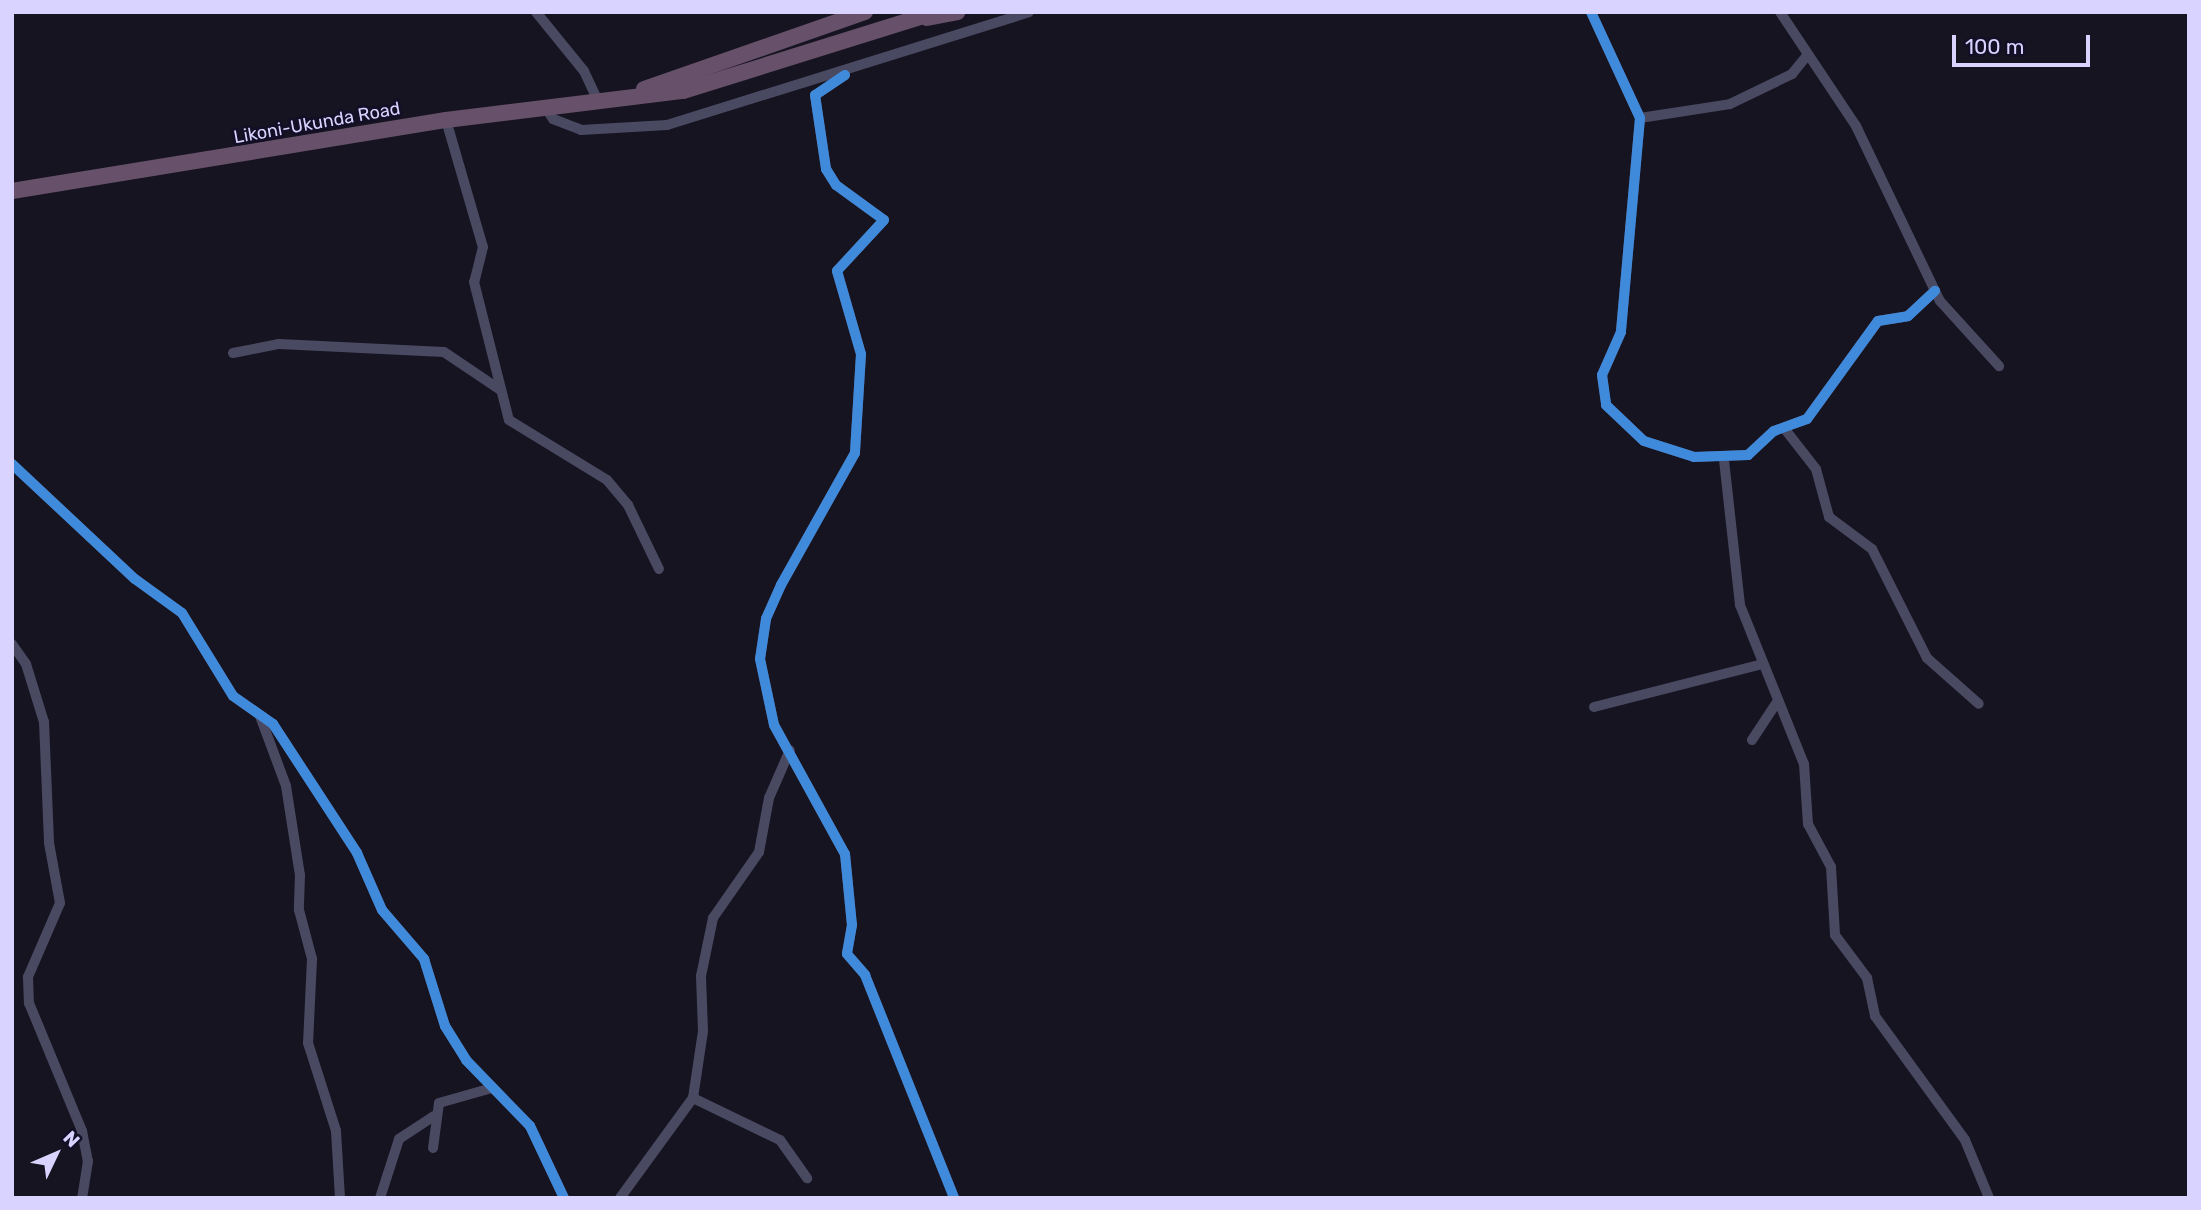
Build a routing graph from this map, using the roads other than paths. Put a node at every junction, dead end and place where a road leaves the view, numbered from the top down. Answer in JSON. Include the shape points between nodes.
{"nodes":[{"id":1,"x":865,"y":12,"type":"edge"},
{"id":2,"x":957,"y":12,"type":"edge"},
{"id":3,"x":1028,"y":12,"type":"edge"},
{"id":4,"x":1591,"y":12,"type":"edge"},
{"id":5,"x":1780,"y":12,"type":"edge"},
{"id":6,"x":539,"y":13,"type":"edge"},
{"id":7,"x":932,"y":15,"type":"edge"},
{"id":8,"x":1806,"y":57,"type":"junction"},
{"id":9,"x":845,"y":75,"type":"junction"},
{"id":10,"x":629,"y":95,"type":"junction"},
{"id":11,"x":598,"y":101,"type":"junction"},
{"id":12,"x":547,"y":110,"type":"junction"},
{"id":13,"x":1640,"y":118,"type":"junction"},
{"id":14,"x":446,"y":120,"type":"junction"},
{"id":15,"x":12,"y":191,"type":"edge"},
{"id":16,"x":1935,"y":291,"type":"junction"},
{"id":17,"x":233,"y":353,"type":"dead end"},
{"id":18,"x":1999,"y":366,"type":"dead end"},
{"id":19,"x":499,"y":389,"type":"junction"},
{"id":20,"x":1784,"y":428,"type":"junction"},
{"id":21,"x":1724,"y":460,"type":"junction"},
{"id":22,"x":12,"y":464,"type":"edge"},
{"id":23,"x":659,"y":569,"type":"dead end"},
{"id":24,"x":12,"y":644,"type":"edge"},
{"id":25,"x":1763,"y":664,"type":"junction"},
{"id":26,"x":1777,"y":702,"type":"junction"},
{"id":27,"x":1979,"y":704,"type":"dead end"},
{"id":28,"x":1594,"y":707,"type":"dead end"},
{"id":29,"x":258,"y":713,"type":"junction"},
{"id":30,"x":1752,"y":740,"type":"dead end"},
{"id":31,"x":790,"y":750,"type":"junction"},
{"id":32,"x":492,"y":1088,"type":"junction"},
{"id":33,"x":693,"y":1098,"type":"junction"},
{"id":34,"x":434,"y":1116,"type":"junction"},
{"id":35,"x":433,"y":1148,"type":"dead end"},
{"id":36,"x":807,"y":1178,"type":"dead end"},
{"id":37,"x":82,"y":1198,"type":"edge"},
{"id":38,"x":340,"y":1198,"type":"edge"},
{"id":39,"x":380,"y":1198,"type":"edge"},
{"id":40,"x":564,"y":1198,"type":"edge"},
{"id":41,"x":620,"y":1198,"type":"edge"},
{"id":42,"x":954,"y":1198,"type":"edge"},
{"id":43,"x":1989,"y":1198,"type":"edge"}],
"edges":[{"from":1,"to":10,"type":"highway","name":"Likoni-Ukunda Road"},
{"from":2,"to":7,"type":"highway","name":"Likoni-Ukunda Road"},
{"from":3,"to":9,"type":"street"},
{"from":4,"to":13,"type":"street"},
{"from":5,"to":8,"type":"street"},
{"from":6,"to":11,"type":"street","via":[[584,71]]},
{"from":7,"to":10,"type":"highway","name":"Likoni-Ukunda Road","via":[[738,77]]},
{"from":8,"to":13,"type":"street","via":[[1793,74],[1730,104]]},
{"from":8,"to":16,"type":"street","via":[[1856,126]]},
{"from":9,"to":12,"type":"street","via":[[667,125],[618,131],[581,130],[553,119]]},
{"from":9,"to":31,"type":"street","via":[[815,95],[826,169],[836,185],[884,220],[837,271],[861,354],[852,464],[817,513],[766,619],[764,677],[774,725]]},
{"from":10,"to":11,"type":"highway","name":"Likoni-Ukunda Road"},
{"from":11,"to":12,"type":"highway","name":"Likoni-Ukunda Road"},
{"from":12,"to":14,"type":"highway","name":"Likoni-Ukunda Road"},
{"from":13,"to":21,"type":"street","via":[[1643,143],[1633,165],[1621,332],[1602,375],[1606,405],[1656,448]]},
{"from":14,"to":15,"type":"highway","name":"Likoni-Ukunda Road"},
{"from":14,"to":19,"type":"street","via":[[483,247],[474,282]]},
{"from":16,"to":18,"type":"street"},
{"from":16,"to":20,"type":"street","via":[[1908,316],[1878,321],[1807,419]]},
{"from":17,"to":19,"type":"street","via":[[279,344],[444,352]]},
{"from":19,"to":23,"type":"street","via":[[511,425],[607,480],[628,505]]},
{"from":20,"to":21,"type":"street","via":[[1755,452]]},
{"from":20,"to":27,"type":"street","via":[[1813,464],[1829,517],[1872,549],[1927,659]]},
{"from":21,"to":25,"type":"street","via":[[1740,605]]},
{"from":22,"to":29,"type":"street","via":[[135,579],[182,613],[233,696]]},
{"from":24,"to":37,"type":"street","via":[[44,722],[49,843],[60,903],[28,977],[29,1003],[82,1131],[89,1161]]},
{"from":25,"to":26,"type":"street"},
{"from":25,"to":28,"type":"street"},
{"from":26,"to":30,"type":"street"},
{"from":26,"to":43,"type":"street","via":[[1804,764],[1808,824],[1831,867],[1835,935],[1867,978],[1875,1016],[1965,1140]]},
{"from":29,"to":32,"type":"street","via":[[273,724],[357,853],[382,910],[424,959],[445,1026]]},
{"from":29,"to":38,"type":"street","via":[[286,786],[300,875],[299,910],[313,959],[308,1043],[336,1131]]},
{"from":31,"to":33,"type":"street","via":[[769,798],[759,852],[713,918],[701,976],[703,1031]]},
{"from":31,"to":42,"type":"street","via":[[845,854],[852,925],[848,954],[865,975]]},
{"from":32,"to":34,"type":"street","via":[[445,1098]]},
{"from":32,"to":40,"type":"street","via":[[530,1126]]},
{"from":33,"to":36,"type":"street","via":[[780,1140]]},
{"from":33,"to":41,"type":"street"},
{"from":34,"to":35,"type":"street"},
{"from":34,"to":39,"type":"street","via":[[399,1139]]}]}
